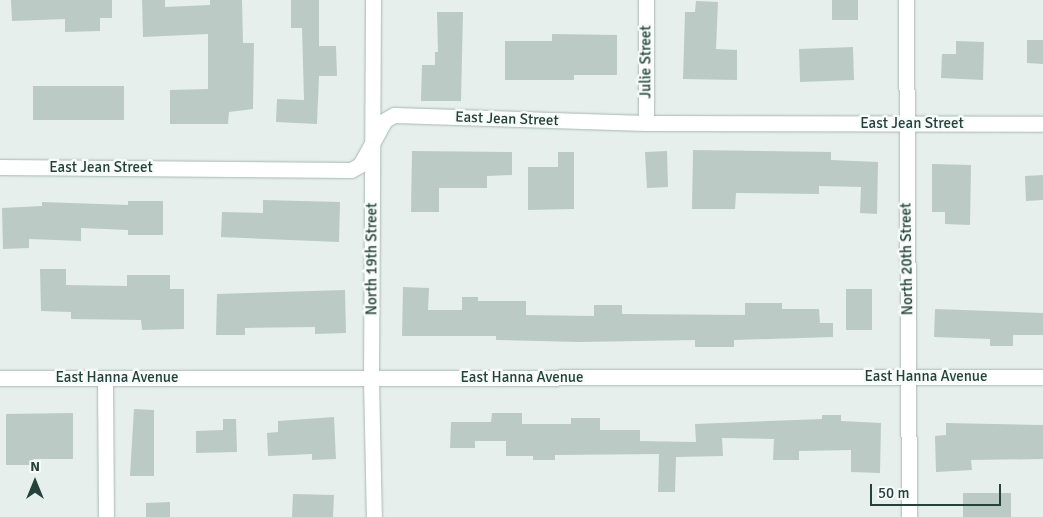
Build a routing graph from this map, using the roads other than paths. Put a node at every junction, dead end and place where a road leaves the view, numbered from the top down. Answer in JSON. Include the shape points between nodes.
{"nodes":[{"id":1,"x":373,"y":0,"type":"edge"},
{"id":2,"x":646,"y":0,"type":"edge"},
{"id":3,"x":906,"y":0,"type":"edge"},
{"id":4,"x":646,"y":123,"type":"junction"},
{"id":5,"x":906,"y":124,"type":"junction"},
{"id":6,"x":1043,"y":124,"type":"edge"},
{"id":7,"x":372,"y":141,"type":"junction"},
{"id":8,"x":0,"y":167,"type":"edge"},
{"id":9,"x":1043,"y":376,"type":"edge"},
{"id":10,"x":909,"y":377,"type":"junction"},
{"id":11,"x":0,"y":378,"type":"edge"},
{"id":12,"x":105,"y":378,"type":"junction"},
{"id":13,"x":371,"y":379,"type":"junction"},
{"id":14,"x":106,"y":517,"type":"edge"},
{"id":15,"x":374,"y":517,"type":"edge"},
{"id":16,"x":909,"y":517,"type":"edge"}],
"edges":[{"from":1,"to":7,"type":"street","name":"North 19th Street"},
{"from":2,"to":4,"type":"street","name":"Julie Street"},
{"from":3,"to":5,"type":"street","name":"North 20th Street"},
{"from":4,"to":5,"type":"street","name":"East Jean Street"},
{"from":4,"to":7,"type":"street","name":"East Jean Street","via":[[394,115],[385,120]]},
{"from":5,"to":6,"type":"street","name":"East Jean Street"},
{"from":5,"to":10,"type":"street","name":"North 20th Street"},
{"from":7,"to":8,"type":"street","name":"East Jean Street","via":[[360,165],[351,170]]},
{"from":7,"to":13,"type":"street","name":"North 19th Street"},
{"from":9,"to":10,"type":"street","name":"East Hanna Avenue"},
{"from":10,"to":13,"type":"street","name":"East Hanna Avenue"},
{"from":10,"to":16,"type":"street","name":"North 20th Street"},
{"from":11,"to":12,"type":"street","name":"East Hanna Avenue"},
{"from":12,"to":13,"type":"street","name":"East Hanna Avenue"},
{"from":12,"to":14,"type":"street"},
{"from":13,"to":15,"type":"street","name":"North 19th Street"}]}
